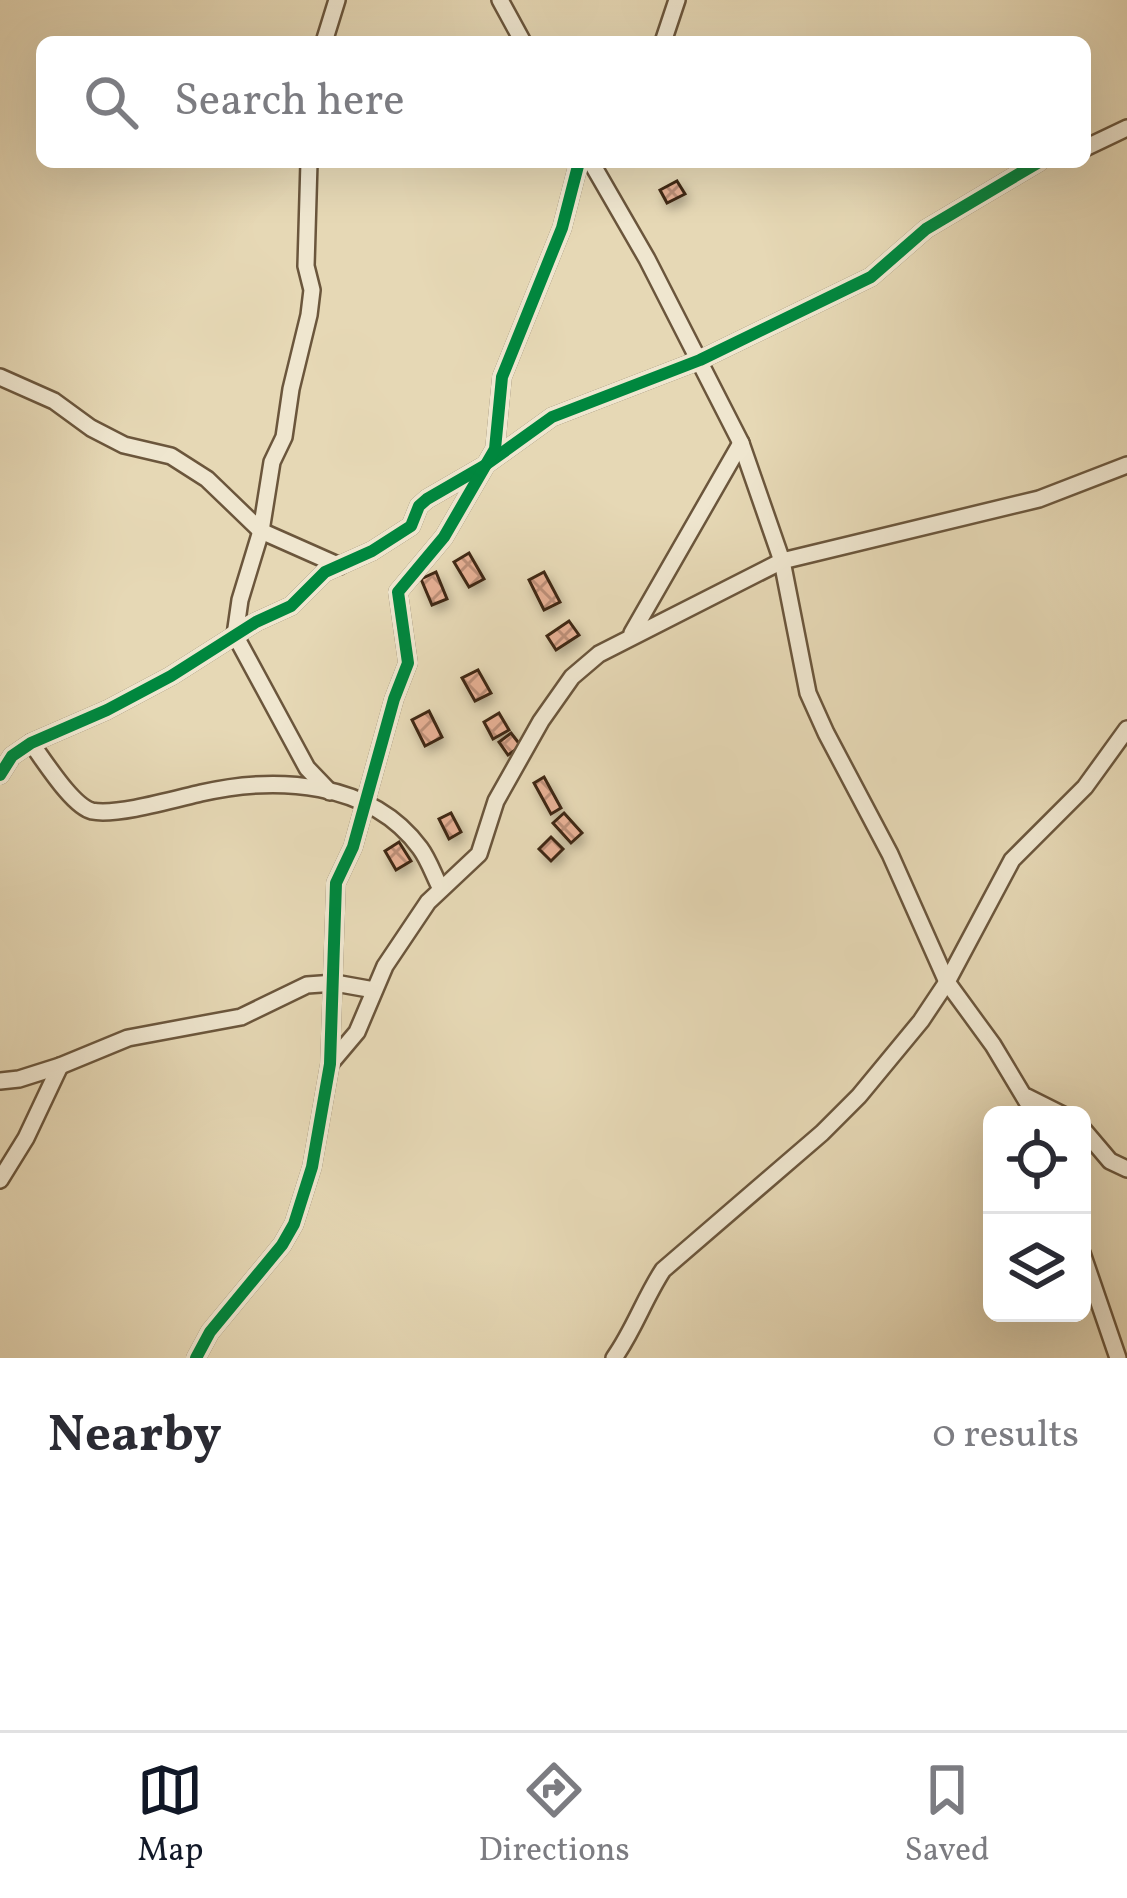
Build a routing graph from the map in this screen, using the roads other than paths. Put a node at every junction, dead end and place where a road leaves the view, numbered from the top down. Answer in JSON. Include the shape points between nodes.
{"nodes":[{"id":1,"x":337,"y":0,"type":"edge"},
{"id":2,"x":500,"y":0,"type":"edge"},
{"id":3,"x":677,"y":0,"type":"edge"},
{"id":4,"x":326,"y":36,"type":"edge"},
{"id":5,"x":521,"y":36,"type":"edge"},
{"id":6,"x":665,"y":36,"type":"edge"},
{"id":7,"x":1127,"y":128,"type":"edge"},
{"id":8,"x":1091,"y":145,"type":"edge"},
{"id":9,"x":309,"y":168,"type":"edge"},
{"id":10,"x":577,"y":168,"type":"edge"},
{"id":11,"x":594,"y":168,"type":"edge"},
{"id":12,"x":1029,"y":168,"type":"edge"},
{"id":13,"x":700,"y":360,"type":"junction"},
{"id":14,"x":0,"y":377,"type":"edge"},
{"id":15,"x":741,"y":443,"type":"junction"},
{"id":16,"x":1127,"y":465,"type":"edge"},
{"id":17,"x":484,"y":466,"type":"junction"},
{"id":18,"x":261,"y":531,"type":"junction"},
{"id":19,"x":782,"y":561,"type":"junction"},
{"id":20,"x":340,"y":566,"type":"junction"},
{"id":21,"x":235,"y":635,"type":"junction"},
{"id":22,"x":631,"y":635,"type":"junction"},
{"id":23,"x":1127,"y":728,"type":"edge"},
{"id":24,"x":31,"y":743,"type":"junction"},
{"id":25,"x":0,"y":775,"type":"edge"},
{"id":26,"x":330,"y":792,"type":"junction"},
{"id":27,"x":366,"y":805,"type":"junction"},
{"id":28,"x":441,"y":889,"type":"junction"},
{"id":29,"x":947,"y":982,"type":"junction"},
{"id":30,"x":335,"y":983,"type":"junction"},
{"id":31,"x":374,"y":990,"type":"junction"},
{"id":32,"x":330,"y":1064,"type":"junction"},
{"id":33,"x":61,"y":1066,"type":"junction"},
{"id":34,"x":0,"y":1081,"type":"edge"},
{"id":35,"x":1027,"y":1097,"type":"junction"},
{"id":36,"x":1031,"y":1106,"type":"edge"},
{"id":37,"x":1045,"y":1106,"type":"edge"},
{"id":38,"x":1091,"y":1139,"type":"edge"},
{"id":39,"x":1127,"y":1169,"type":"edge"},
{"id":40,"x":0,"y":1180,"type":"edge"},
{"id":41,"x":1091,"y":1278,"type":"edge"},
{"id":42,"x":196,"y":1358,"type":"edge"},
{"id":43,"x":614,"y":1358,"type":"edge"},
{"id":44,"x":1118,"y":1358,"type":"edge"}],
"edges":[{"from":1,"to":4,"type":"street"},
{"from":2,"to":5,"type":"street"},
{"from":3,"to":6,"type":"street"},
{"from":7,"to":8,"type":"street"},
{"from":9,"to":18,"type":"street","via":[[309,315]]},
{"from":10,"to":17,"type":"street","via":[[502,377],[496,442]]},
{"from":11,"to":13,"type":"street"},
{"from":12,"to":13,"type":"street","via":[[926,229],[871,277]]},
{"from":13,"to":15,"type":"street"},
{"from":13,"to":17,"type":"street","via":[[552,417]]},
{"from":14,"to":18,"type":"street","via":[[124,445],[171,455]]},
{"from":15,"to":19,"type":"street"},
{"from":15,"to":22,"type":"street"},
{"from":16,"to":19,"type":"street","via":[[1039,499]]},
{"from":17,"to":20,"type":"street","via":[[418,506],[410,526],[391,540]]},
{"from":17,"to":27,"type":"street","via":[[444,537],[398,592],[408,662]]},
{"from":18,"to":20,"type":"street"},
{"from":18,"to":21,"type":"street"},
{"from":19,"to":22,"type":"street"},
{"from":19,"to":29,"type":"street","via":[[808,693]]},
{"from":20,"to":21,"type":"street","via":[[291,606]]},
{"from":21,"to":24,"type":"street","via":[[123,702]]},
{"from":21,"to":26,"type":"street","via":[[307,768]]},
{"from":22,"to":28,"type":"street","via":[[572,677],[496,801],[478,854]]},
{"from":23,"to":29,"type":"street","via":[[1085,788],[1012,860]]},
{"from":24,"to":25,"type":"street"},
{"from":24,"to":26,"type":"street","via":[[95,812],[265,782]]},
{"from":26,"to":27,"type":"street"},
{"from":27,"to":28,"type":"street","via":[[420,848]]},
{"from":27,"to":30,"type":"street","via":[[336,883]]},
{"from":28,"to":31,"type":"street"},
{"from":29,"to":35,"type":"street"},
{"from":29,"to":43,"type":"street","via":[[859,1096],[663,1270]]},
{"from":30,"to":31,"type":"street"},
{"from":30,"to":32,"type":"street"},
{"from":30,"to":33,"type":"street","via":[[296,989],[241,1017],[128,1038]]},
{"from":31,"to":32,"type":"street","via":[[357,1032]]},
{"from":32,"to":42,"type":"street","via":[[294,1224]]},
{"from":33,"to":34,"type":"street"},
{"from":33,"to":40,"type":"street"},
{"from":35,"to":36,"type":"street"},
{"from":35,"to":37,"type":"street"},
{"from":38,"to":39,"type":"street"},
{"from":41,"to":44,"type":"street"}]}
